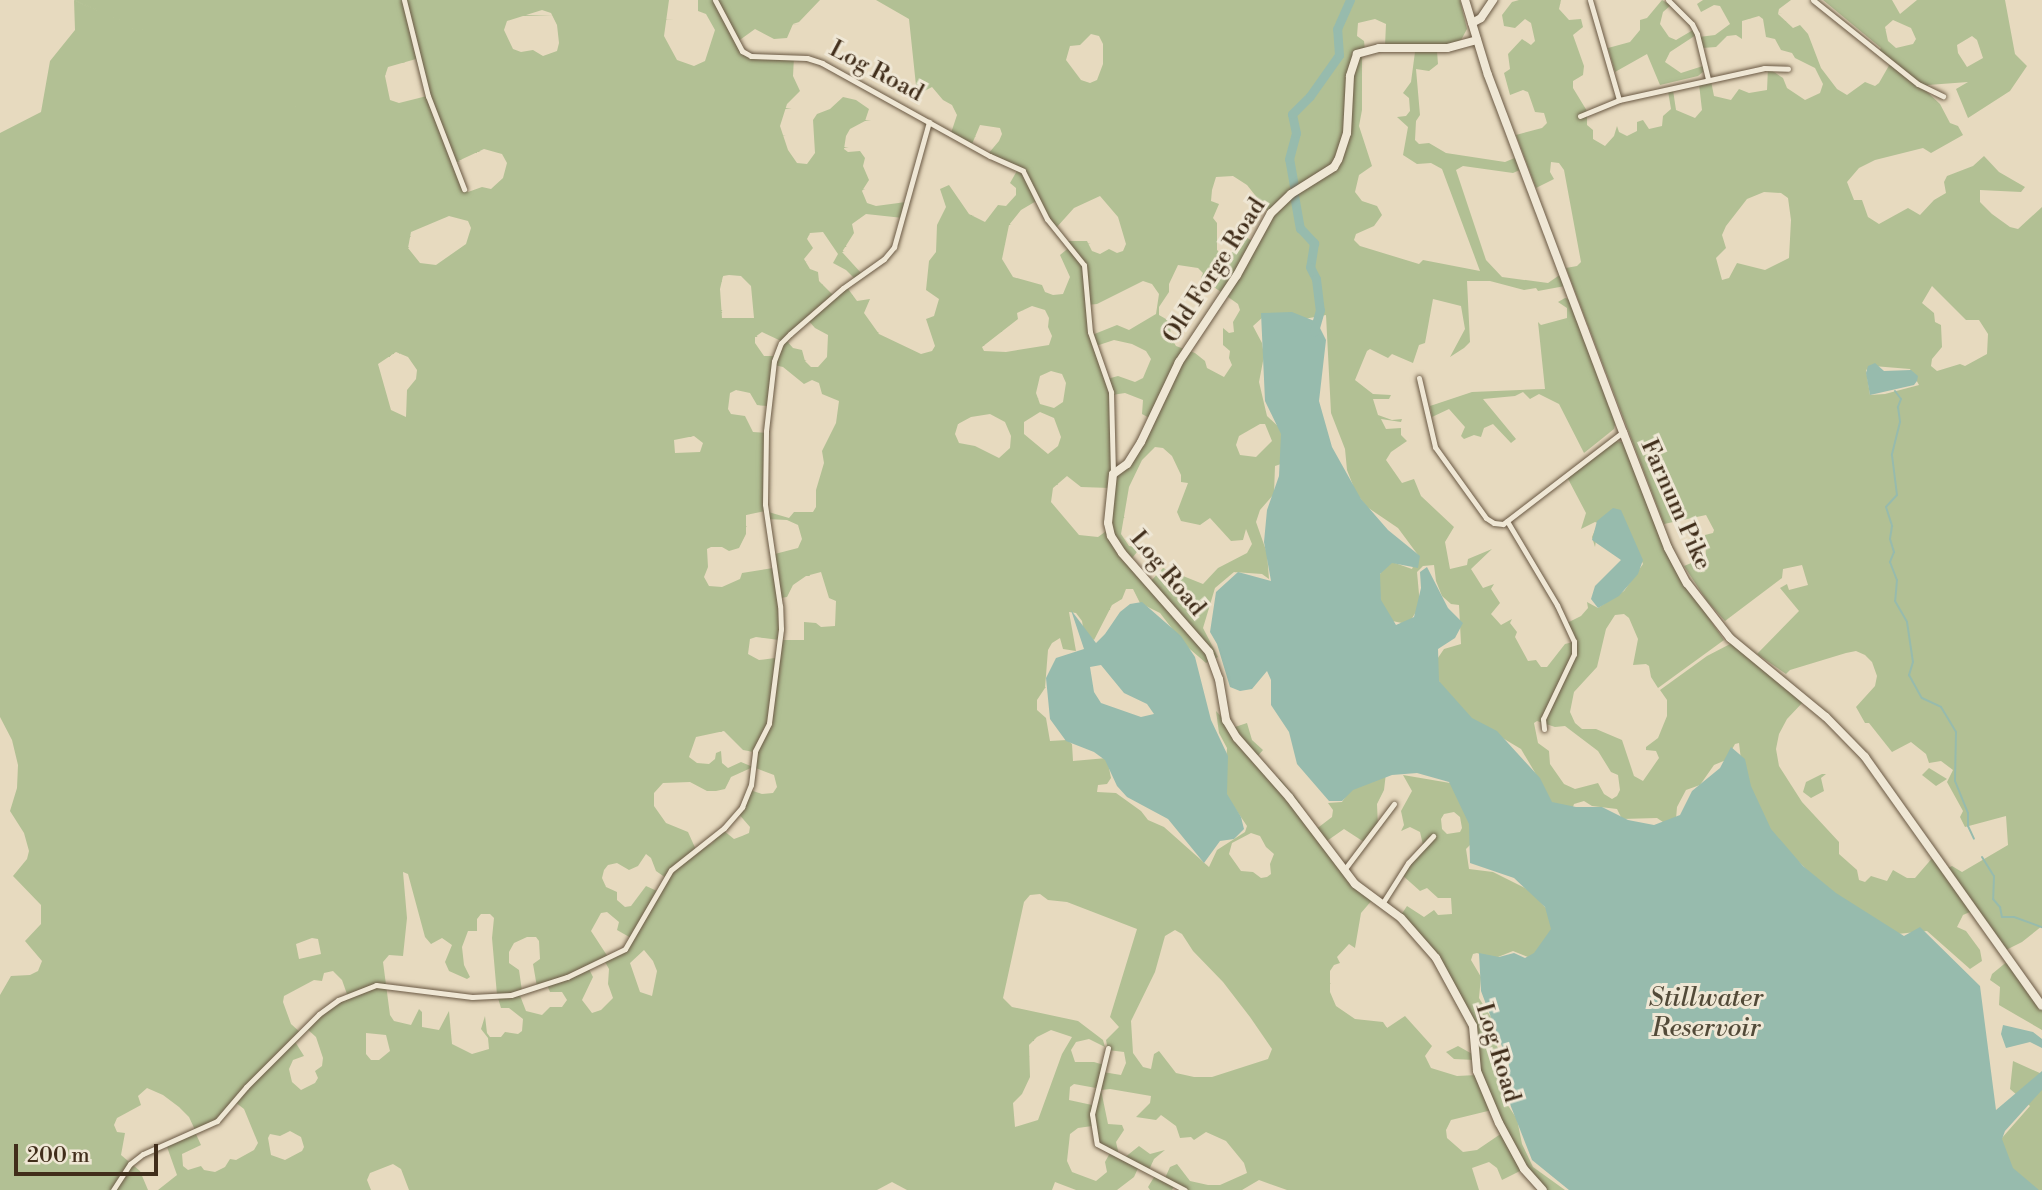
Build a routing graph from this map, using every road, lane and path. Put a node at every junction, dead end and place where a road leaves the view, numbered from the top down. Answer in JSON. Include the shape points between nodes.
{"nodes":[{"id":1,"x":404,"y":0,"type":"edge"},
{"id":2,"x":715,"y":0,"type":"edge"},
{"id":3,"x":1465,"y":0,"type":"edge"},
{"id":4,"x":1493,"y":0,"type":"edge"},
{"id":5,"x":1590,"y":0,"type":"edge"},
{"id":6,"x":1668,"y":0,"type":"edge"},
{"id":7,"x":1813,"y":0,"type":"edge"},
{"id":8,"x":1472,"y":23,"type":"junction"},
{"id":9,"x":1477,"y":40,"type":"junction"},
{"id":10,"x":1788,"y":69,"type":"dead end"},
{"id":11,"x":1708,"y":79,"type":"junction"},
{"id":12,"x":1943,"y":96,"type":"dead end"},
{"id":13,"x":1619,"y":100,"type":"junction"},
{"id":14,"x":1580,"y":116,"type":"dead end"},
{"id":15,"x":929,"y":122,"type":"junction"},
{"id":16,"x":464,"y":189,"type":"dead end"},
{"id":17,"x":1419,"y":378,"type":"dead end"},
{"id":18,"x":1623,"y":432,"type":"junction"},
{"id":19,"x":1113,"y":474,"type":"junction"},
{"id":20,"x":1507,"y":521,"type":"junction"},
{"id":21,"x":1544,"y":729,"type":"dead end"},
{"id":22,"x":1394,"y":804,"type":"dead end"},
{"id":23,"x":1433,"y":836,"type":"dead end"},
{"id":24,"x":1344,"y":870,"type":"junction"},
{"id":25,"x":1382,"y":904,"type":"junction"},
{"id":26,"x":2042,"y":1006,"type":"edge"},
{"id":27,"x":1108,"y":1048,"type":"dead end"},
{"id":28,"x":113,"y":1190,"type":"edge"},
{"id":29,"x":1185,"y":1190,"type":"edge"},
{"id":30,"x":1543,"y":1190,"type":"edge"}],
"edges":[{"from":1,"to":16,"type":"street","via":[[428,96]]},
{"from":2,"to":15,"type":"street","name":"Log Road","via":[[742,51],[751,56],[807,58],[822,63]]},
{"from":3,"to":8,"type":"street","name":"Farnum Pike"},
{"from":4,"to":8,"type":"street"},
{"from":5,"to":13,"type":"street"},
{"from":6,"to":11,"type":"street","via":[[1698,34]]},
{"from":7,"to":12,"type":"street","via":[[1918,84]]},
{"from":8,"to":9,"type":"street","name":"Farnum Pike"},
{"from":9,"to":18,"type":"street","name":"Farnum Pike"},
{"from":9,"to":19,"type":"street","name":"Old Forge Road","via":[[1447,48],[1380,48],[1357,54],[1350,75],[1347,133],[1334,167],[1270,213],[1237,275],[1179,362],[1142,442],[1127,464]]},
{"from":10,"to":11,"type":"street","via":[[1763,68]]},
{"from":11,"to":13,"type":"street"},
{"from":13,"to":14,"type":"street"},
{"from":15,"to":19,"type":"street","name":"Log Road","via":[[1023,171],[1047,219],[1084,265],[1090,331],[1111,392]]},
{"from":15,"to":28,"type":"street","via":[[894,247],[790,334],[774,361],[766,431],[765,504],[780,629],[769,723],[755,751],[751,785],[742,807],[724,828],[671,870],[625,949],[511,995],[472,997],[376,985],[344,997],[320,1014],[217,1121],[143,1154],[130,1164]]},
{"from":17,"to":20,"type":"street","via":[[1435,447],[1486,518],[1494,523]]},
{"from":18,"to":20,"type":"street"},
{"from":18,"to":26,"type":"street","name":"Farnum Pike","via":[[1668,548],[1696,596],[1730,638],[1826,716],[1865,757]]},
{"from":19,"to":24,"type":"street","name":"Log Road","via":[[1111,536],[1209,652],[1226,720],[1237,738]]},
{"from":20,"to":21,"type":"street","via":[[1574,641],[1574,654],[1544,719]]},
{"from":22,"to":24,"type":"street"},
{"from":23,"to":25,"type":"street","via":[[1408,863]]},
{"from":24,"to":25,"type":"street","name":"Log Road"},
{"from":25,"to":30,"type":"street","name":"Log Road","via":[[1418,934],[1453,986],[1473,1026],[1477,1070],[1487,1096],[1511,1148]]},
{"from":27,"to":29,"type":"street","via":[[1092,1114],[1097,1144]]}]}
